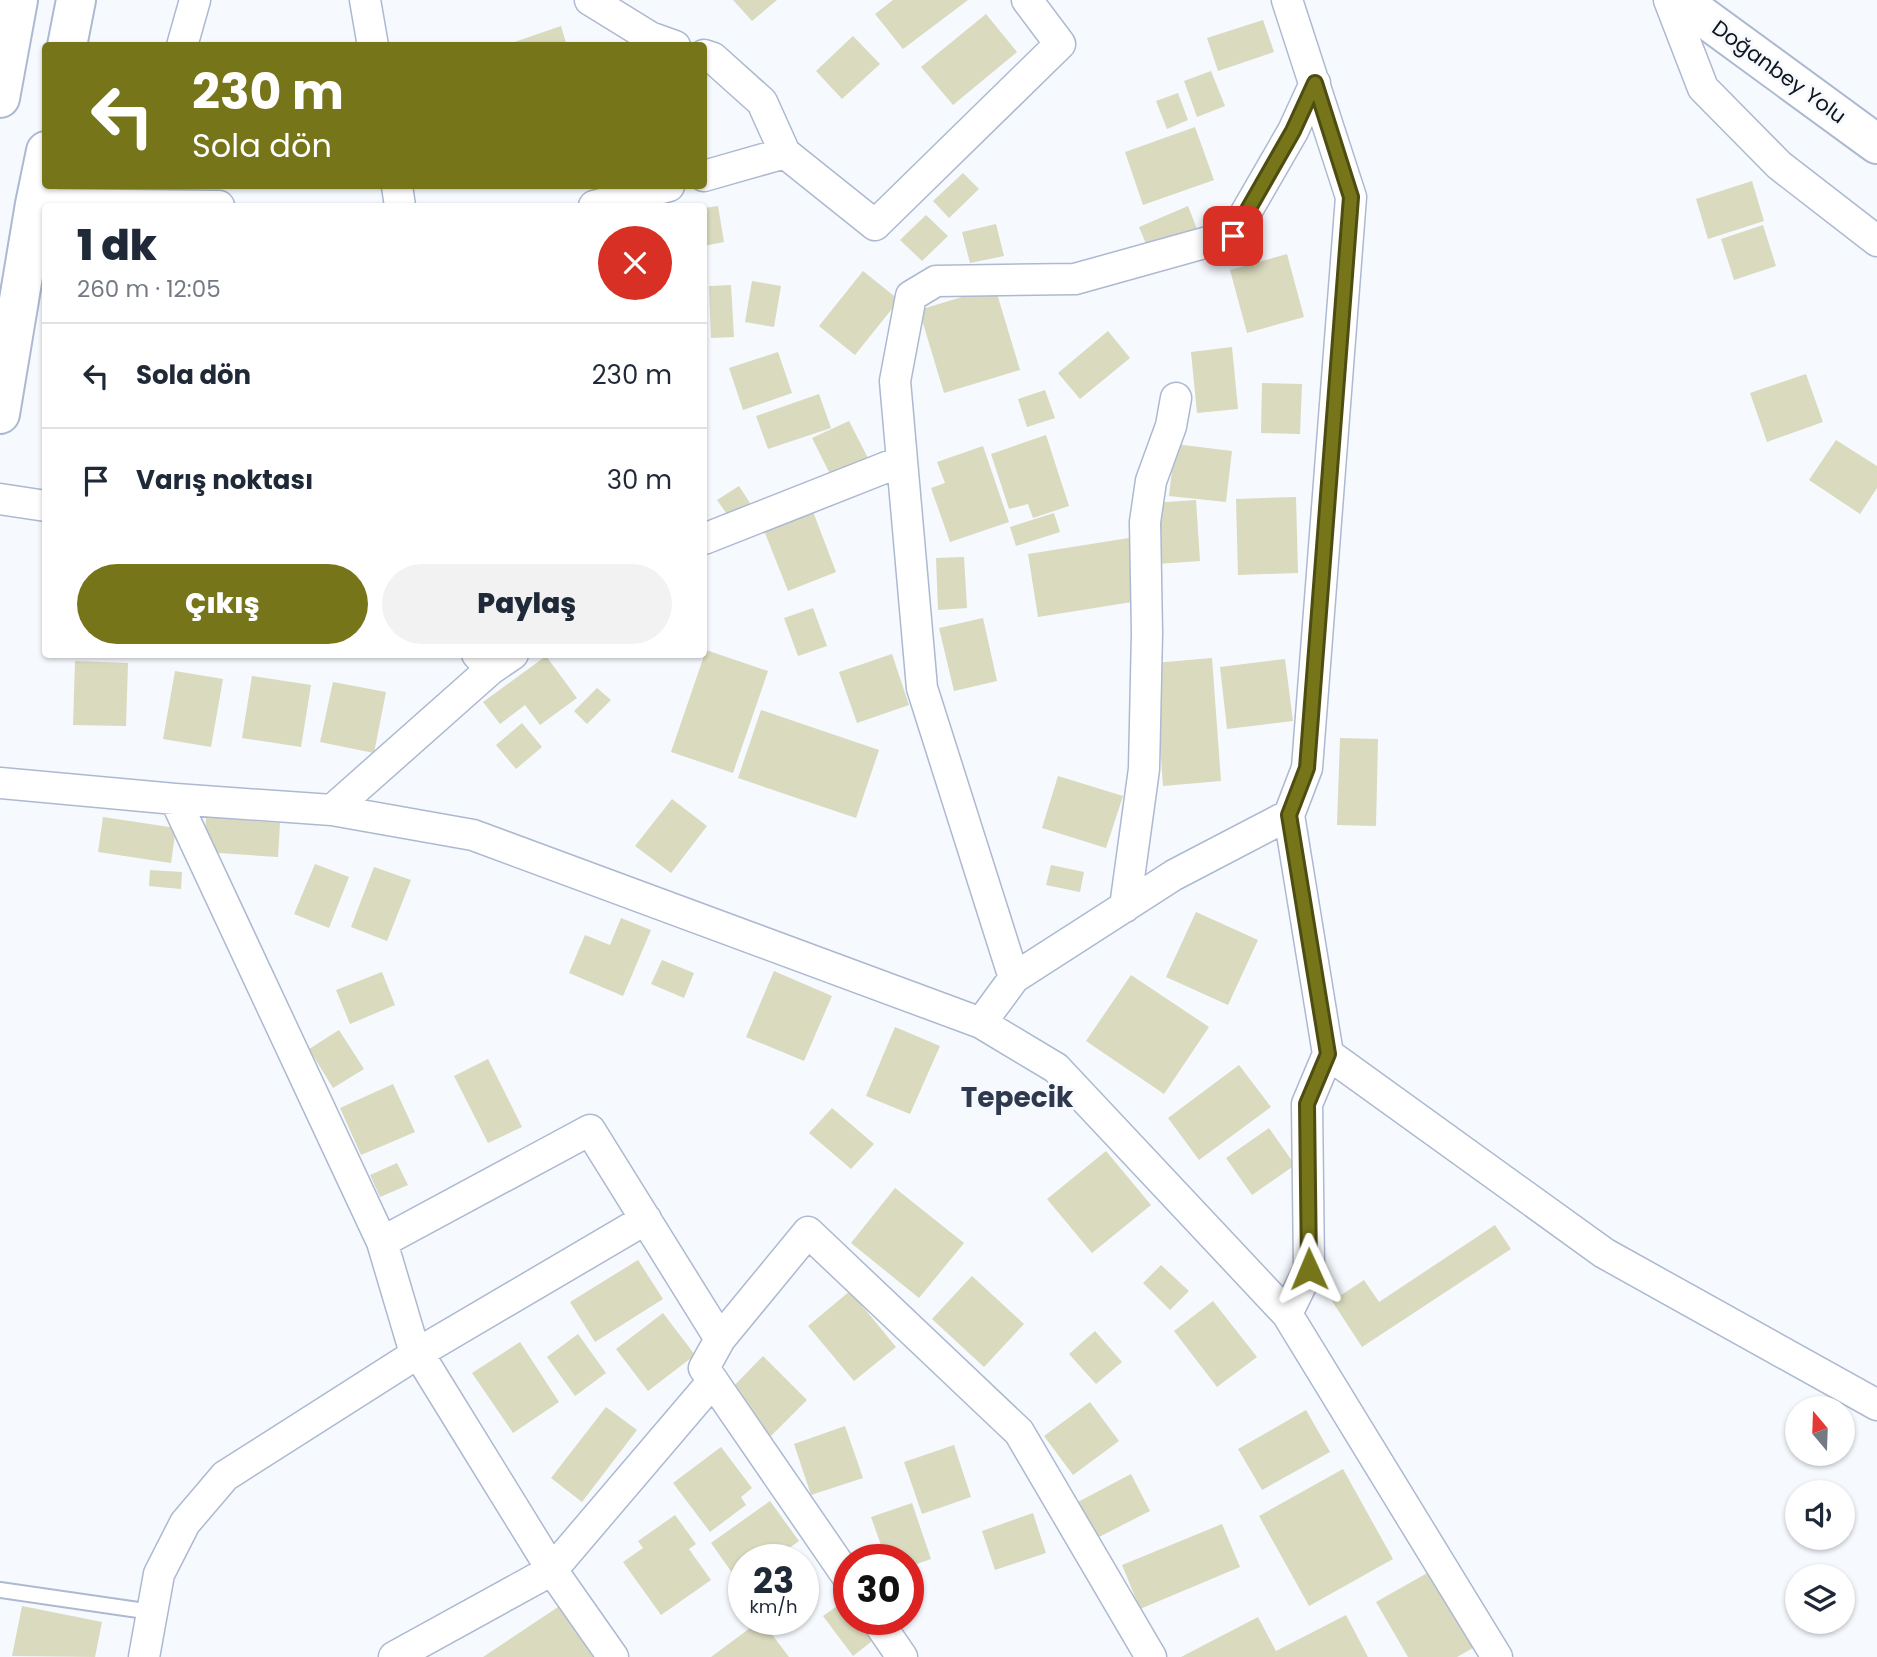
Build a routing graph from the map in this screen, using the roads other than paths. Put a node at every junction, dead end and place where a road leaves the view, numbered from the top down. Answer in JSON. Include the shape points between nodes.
{"nodes":[{"id":1,"x":18,"y":0,"type":"edge"},
{"id":2,"x":76,"y":0,"type":"edge"},
{"id":3,"x":195,"y":0,"type":"edge"},
{"id":4,"x":365,"y":0,"type":"edge"},
{"id":5,"x":590,"y":0,"type":"edge"},
{"id":6,"x":1027,"y":0,"type":"edge"},
{"id":7,"x":1287,"y":0,"type":"edge"},
{"id":8,"x":1669,"y":0,"type":"edge"},
{"id":9,"x":1680,"y":0,"type":"edge"},
{"id":10,"x":68,"y":42,"type":"edge"},
{"id":11,"x":183,"y":42,"type":"edge"},
{"id":12,"x":372,"y":42,"type":"edge"},
{"id":13,"x":664,"y":42,"type":"edge"},
{"id":14,"x":707,"y":56,"type":"edge"},
{"id":15,"x":1315,"y":83,"type":"junction"},
{"id":16,"x":0,"y":98,"type":"edge"},
{"id":17,"x":1877,"y":144,"type":"edge"},
{"id":18,"x":785,"y":153,"type":"junction"},
{"id":19,"x":42,"y":170,"type":"edge"},
{"id":20,"x":707,"y":175,"type":"edge"},
{"id":21,"x":658,"y":189,"type":"edge"},
{"id":22,"x":139,"y":195,"type":"edge"},
{"id":23,"x":42,"y":203,"type":"edge"},
{"id":24,"x":47,"y":203,"type":"edge"},
{"id":25,"x":197,"y":203,"type":"edge"},
{"id":26,"x":605,"y":203,"type":"edge"},
{"id":27,"x":35,"y":204,"type":"junction"},
{"id":28,"x":1877,"y":241,"type":"edge"},
{"id":29,"x":1176,"y":398,"type":"dead end"},
{"id":30,"x":0,"y":414,"type":"edge"},
{"id":31,"x":902,"y":461,"type":"junction"},
{"id":32,"x":0,"y":499,"type":"edge"},
{"id":33,"x":42,"y":505,"type":"edge"},
{"id":34,"x":707,"y":538,"type":"edge"},
{"id":35,"x":494,"y":659,"type":"edge"},
{"id":36,"x":0,"y":783,"type":"edge"},
{"id":37,"x":175,"y":799,"type":"junction"},
{"id":38,"x":332,"y":810,"type":"junction"},
{"id":39,"x":1289,"y":815,"type":"junction"},
{"id":40,"x":1125,"y":906,"type":"junction"},
{"id":41,"x":1014,"y":978,"type":"junction"},
{"id":42,"x":981,"y":1023,"type":"junction"},
{"id":43,"x":1328,"y":1054,"type":"junction"},
{"id":44,"x":646,"y":1219,"type":"junction"},
{"id":45,"x":382,"y":1242,"type":"junction"},
{"id":46,"x":1287,"y":1314,"type":"junction"},
{"id":47,"x":720,"y":1339,"type":"junction"},
{"id":48,"x":418,"y":1353,"type":"junction"},
{"id":49,"x":713,"y":1381,"type":"junction"},
{"id":50,"x":1877,"y":1405,"type":"edge"},
{"id":51,"x":833,"y":1556,"type":"edge"},
{"id":52,"x":552,"y":1570,"type":"junction"},
{"id":53,"x":0,"y":1590,"type":"edge"},
{"id":54,"x":152,"y":1612,"type":"junction"},
{"id":55,"x":887,"y":1635,"type":"edge"},
{"id":56,"x":144,"y":1657,"type":"edge"},
{"id":57,"x":394,"y":1657,"type":"edge"},
{"id":58,"x":613,"y":1657,"type":"edge"},
{"id":59,"x":902,"y":1657,"type":"edge"},
{"id":60,"x":1151,"y":1657,"type":"edge"},
{"id":61,"x":1497,"y":1657,"type":"edge"}],
"edges":[{"from":1,"to":16,"type":"main road"},
{"from":2,"to":10,"type":"main road"},
{"from":3,"to":11,"type":"street"},
{"from":4,"to":12,"type":"street"},
{"from":5,"to":13,"type":"street"},
{"from":6,"to":18,"type":"street","via":[[1060,44],[875,225]]},
{"from":7,"to":15,"type":"street"},
{"from":8,"to":28,"type":"street","via":[[1703,88],[1779,165]]},
{"from":9,"to":17,"type":"main road","name":"Doğanbey Yolu"},
{"from":14,"to":18,"type":"street","via":[[762,102]]},
{"from":15,"to":31,"type":"street","via":[[1233,236],[1075,279],[936,281],[911,296],[895,381]]},
{"from":15,"to":39,"type":"street","via":[[1351,197],[1307,768]]},
{"from":18,"to":20,"type":"street"},
{"from":19,"to":27,"type":"main road"},
{"from":21,"to":26,"type":"street"},
{"from":22,"to":24,"type":"street"},
{"from":22,"to":25,"type":"street"},
{"from":23,"to":27,"type":"street"},
{"from":27,"to":30,"type":"main road"},
{"from":29,"to":40,"type":"street","via":[[1151,481],[1145,522],[1144,769]]},
{"from":31,"to":34,"type":"street"},
{"from":31,"to":41,"type":"street","via":[[922,688]]},
{"from":32,"to":33,"type":"street"},
{"from":35,"to":38,"type":"street"},
{"from":36,"to":37,"type":"street"},
{"from":37,"to":38,"type":"street"},
{"from":37,"to":45,"type":"street"},
{"from":38,"to":42,"type":"street","via":[[473,835]]},
{"from":39,"to":40,"type":"street"},
{"from":39,"to":43,"type":"street"},
{"from":40,"to":41,"type":"street"},
{"from":41,"to":42,"type":"street"},
{"from":42,"to":46,"type":"street","via":[[1056,1068]]},
{"from":43,"to":46,"type":"street","via":[[1307,1104],[1309,1269]]},
{"from":43,"to":50,"type":"street","via":[[1604,1253]]},
{"from":44,"to":45,"type":"street","via":[[590,1130]]},
{"from":44,"to":47,"type":"street"},
{"from":44,"to":48,"type":"street"},
{"from":45,"to":48,"type":"street"},
{"from":46,"to":61,"type":"street"},
{"from":47,"to":49,"type":"street","via":[[704,1368]]},
{"from":47,"to":60,"type":"street","via":[[808,1232],[1019,1432]]},
{"from":48,"to":52,"type":"street"},
{"from":48,"to":54,"type":"street","via":[[225,1476],[185,1523],[159,1574]]},
{"from":49,"to":51,"type":"street"},
{"from":49,"to":52,"type":"street"},
{"from":52,"to":57,"type":"street"},
{"from":52,"to":58,"type":"street"},
{"from":53,"to":54,"type":"lane"},
{"from":54,"to":56,"type":"street"},
{"from":55,"to":59,"type":"street"}]}
